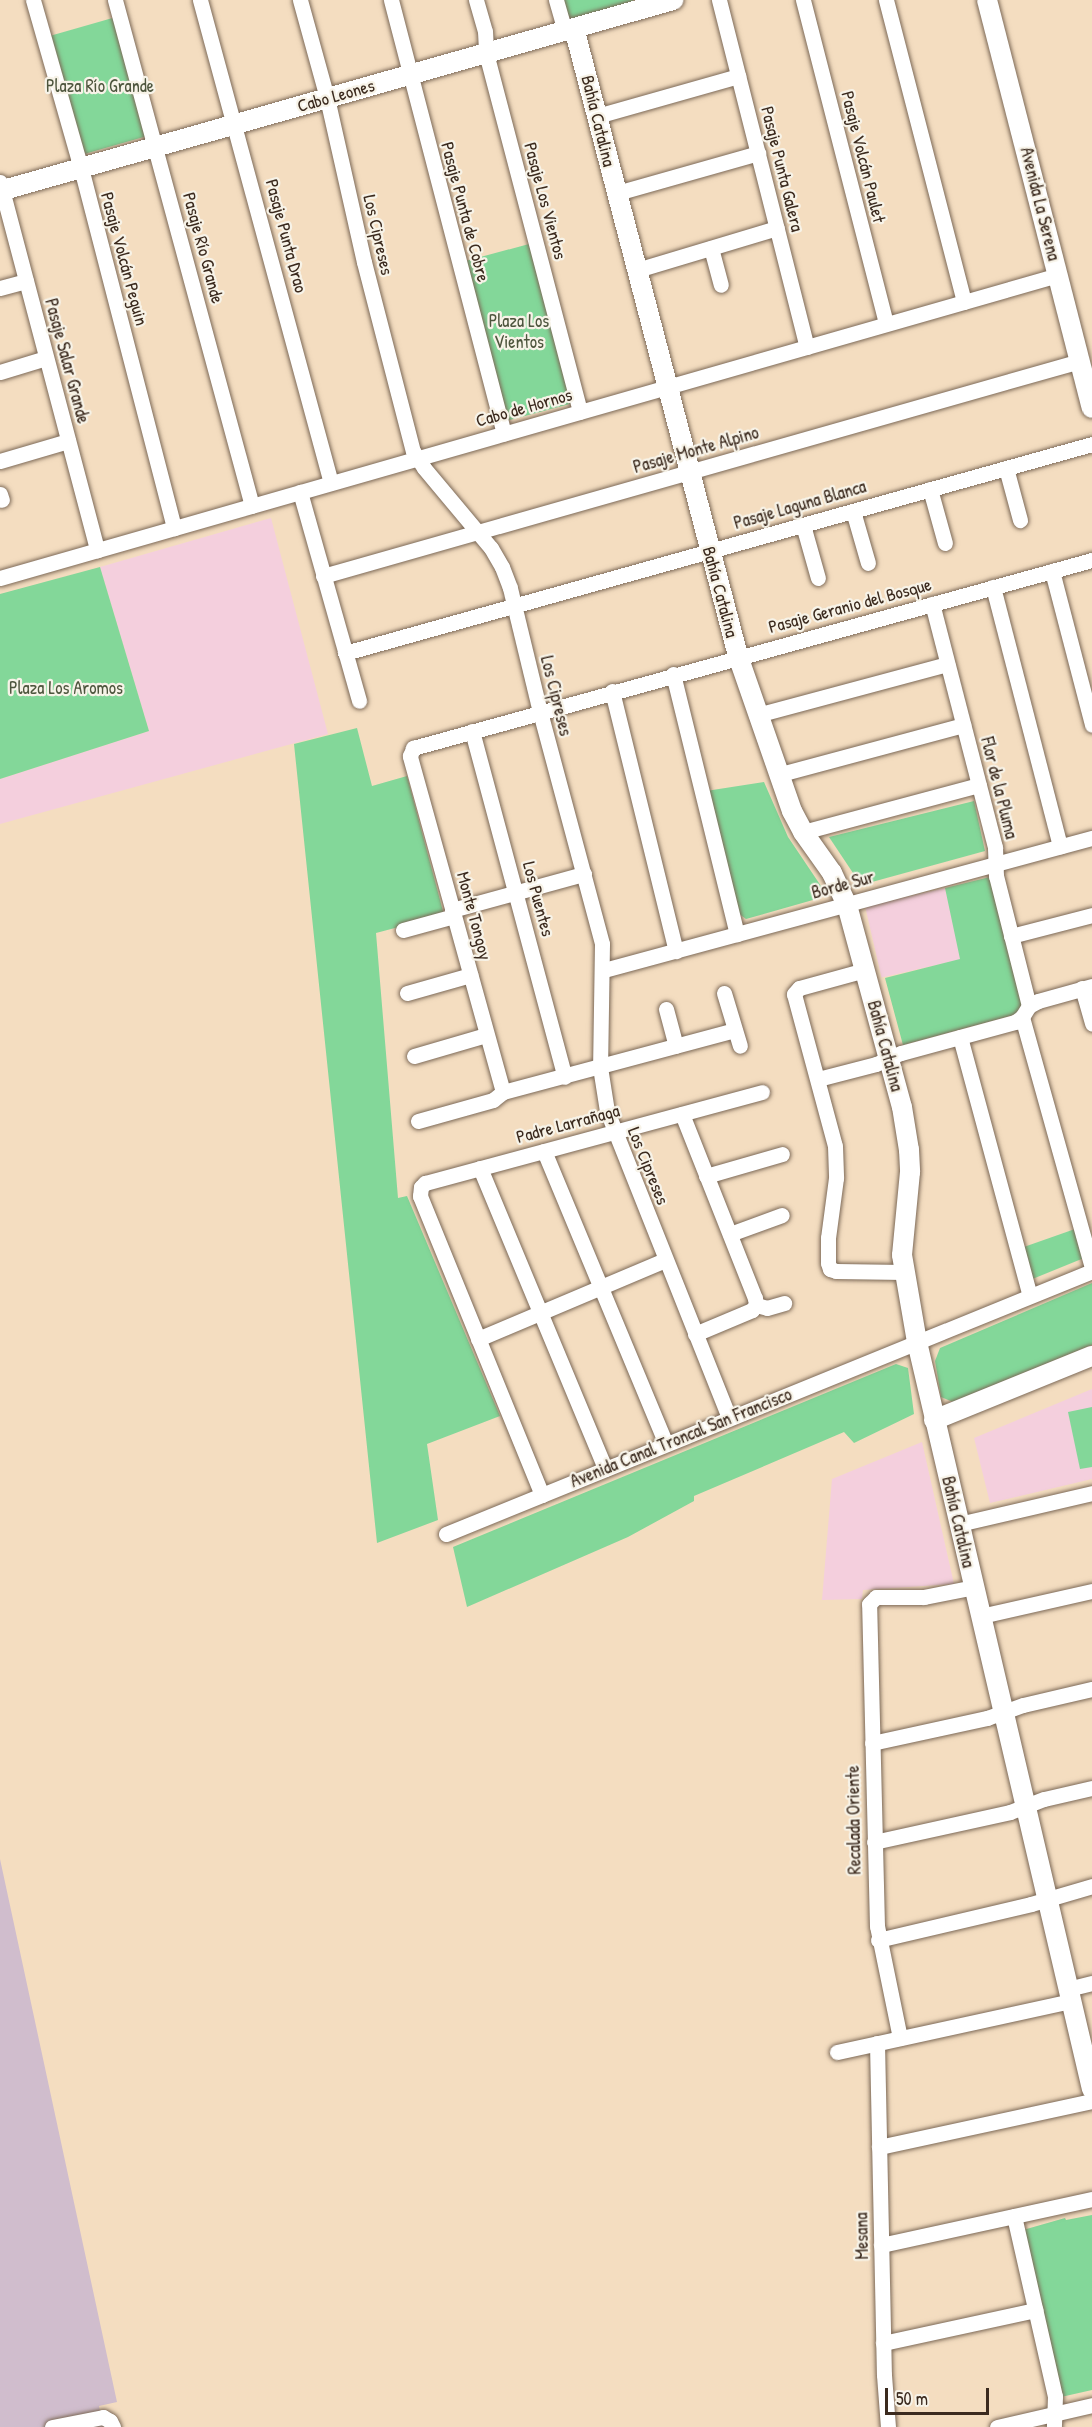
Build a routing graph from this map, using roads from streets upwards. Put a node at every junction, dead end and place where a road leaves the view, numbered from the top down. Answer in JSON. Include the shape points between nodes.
{"nodes":[{"id":1,"x":33,"y":0,"type":"edge"},
{"id":2,"x":116,"y":0,"type":"edge"},
{"id":3,"x":200,"y":0,"type":"edge"},
{"id":4,"x":300,"y":0,"type":"edge"},
{"id":5,"x":391,"y":0,"type":"edge"},
{"id":6,"x":476,"y":0,"type":"edge"},
{"id":7,"x":556,"y":0,"type":"edge"},
{"id":8,"x":673,"y":0,"type":"edge"},
{"id":9,"x":719,"y":0,"type":"edge"},
{"id":10,"x":803,"y":0,"type":"edge"},
{"id":11,"x":886,"y":0,"type":"edge"},
{"id":12,"x":987,"y":0,"type":"edge"},
{"id":13,"x":640,"y":4,"type":"edge"},
{"id":14,"x":570,"y":30,"type":"junction"},
{"id":15,"x":486,"y":53,"type":"junction"},
{"id":16,"x":409,"y":75,"type":"junction"},
{"id":17,"x":738,"y":76,"type":"junction"},
{"id":18,"x":327,"y":98,"type":"junction"},
{"id":19,"x":597,"y":116,"type":"junction"},
{"id":20,"x":236,"y":124,"type":"junction"},
{"id":21,"x":156,"y":147,"type":"junction"},
{"id":22,"x":758,"y":153,"type":"junction"},
{"id":23,"x":81,"y":168,"type":"junction"},
{"id":24,"x":1,"y":188,"type":"edge"},
{"id":25,"x":617,"y":193,"type":"junction"},
{"id":26,"x":777,"y":228,"type":"junction"},
{"id":27,"x":711,"y":248,"type":"junction"},
{"id":28,"x":637,"y":270,"type":"junction"},
{"id":29,"x":1058,"y":275,"type":"junction"},
{"id":30,"x":26,"y":281,"type":"junction"},
{"id":31,"x":721,"y":285,"type":"dead end"},
{"id":32,"x":0,"y":288,"type":"edge"},
{"id":33,"x":964,"y":302,"type":"junction"},
{"id":34,"x":886,"y":324,"type":"junction"},
{"id":35,"x":807,"y":347,"type":"junction"},
{"id":36,"x":46,"y":358,"type":"junction"},
{"id":37,"x":1080,"y":362,"type":"junction"},
{"id":38,"x":0,"y":372,"type":"edge"},
{"id":39,"x":667,"y":387,"type":"junction"},
{"id":40,"x":1092,"y":408,"type":"edge"},
{"id":41,"x":580,"y":412,"type":"junction"},
{"id":42,"x":504,"y":434,"type":"junction"},
{"id":43,"x":68,"y":441,"type":"junction"},
{"id":44,"x":1092,"y":444,"type":"edge"},
{"id":45,"x":417,"y":459,"type":"junction"},
{"id":46,"x":0,"y":461,"type":"edge"},
{"id":47,"x":1006,"y":468,"type":"junction"},
{"id":48,"x":689,"y":472,"type":"junction"},
{"id":49,"x":331,"y":483,"type":"junction"},
{"id":50,"x":930,"y":489,"type":"junction"},
{"id":51,"x":300,"y":492,"type":"junction"},
{"id":52,"x":252,"y":506,"type":"junction"},
{"id":53,"x":854,"y":511,"type":"junction"},
{"id":54,"x":1020,"y":520,"type":"dead end"},
{"id":55,"x":803,"y":525,"type":"junction"},
{"id":56,"x":174,"y":528,"type":"junction"},
{"id":57,"x":477,"y":532,"type":"junction"},
{"id":58,"x":945,"y":543,"type":"dead end"},
{"id":59,"x":97,"y":550,"type":"junction"},
{"id":60,"x":709,"y":551,"type":"junction"},
{"id":61,"x":1092,"y":560,"type":"edge"},
{"id":62,"x":868,"y":563,"type":"dead end"},
{"id":63,"x":1052,"y":571,"type":"junction"},
{"id":64,"x":323,"y":576,"type":"junction"},
{"id":65,"x":0,"y":578,"type":"edge"},
{"id":66,"x":818,"y":578,"type":"dead end"},
{"id":67,"x":993,"y":587,"type":"junction"},
{"id":68,"x":932,"y":604,"type":"junction"},
{"id":69,"x":514,"y":605,"type":"junction"},
{"id":70,"x":345,"y":653,"type":"junction"},
{"id":71,"x":738,"y":656,"type":"junction"},
{"id":72,"x":947,"y":664,"type":"junction"},
{"id":73,"x":672,"y":674,"type":"junction"},
{"id":74,"x":612,"y":691,"type":"junction"},
{"id":75,"x":359,"y":700,"type":"dead end"},
{"id":76,"x":540,"y":712,"type":"junction"},
{"id":77,"x":757,"y":715,"type":"junction"},
{"id":78,"x":963,"y":725,"type":"junction"},
{"id":79,"x":1092,"y":725,"type":"edge"},
{"id":80,"x":472,"y":732,"type":"junction"},
{"id":81,"x":411,"y":750,"type":"joint"},
{"id":82,"x":777,"y":775,"type":"junction"},
{"id":83,"x":979,"y":785,"type":"junction"},
{"id":84,"x":803,"y":832,"type":"junction"},
{"id":85,"x":1092,"y":838,"type":"edge"},
{"id":86,"x":1060,"y":847,"type":"junction"},
{"id":87,"x":995,"y":865,"type":"junction"},
{"id":88,"x":584,"y":874,"type":"junction"},
{"id":89,"x":516,"y":892,"type":"junction"},
{"id":90,"x":847,"y":905,"type":"junction"},
{"id":91,"x":453,"y":913,"type":"junction"},
{"id":92,"x":1092,"y":915,"type":"edge"},
{"id":93,"x":403,"y":930,"type":"dead end"},
{"id":94,"x":737,"y":934,"type":"junction"},
{"id":95,"x":1011,"y":936,"type":"junction"},
{"id":96,"x":676,"y":951,"type":"junction"},
{"id":97,"x":604,"y":970,"type":"junction"},
{"id":98,"x":865,"y":970,"type":"junction"},
{"id":99,"x":470,"y":975,"type":"junction"},
{"id":100,"x":1087,"y":987,"type":"edge"},
{"id":101,"x":407,"y":993,"type":"dead end"},
{"id":102,"x":724,"y":993,"type":"dead end"},
{"id":103,"x":666,"y":1009,"type":"dead end"},
{"id":104,"x":1026,"y":1012,"type":"junction"},
{"id":105,"x":1092,"y":1024,"type":"edge"},
{"id":106,"x":734,"y":1030,"type":"junction"},
{"id":107,"x":486,"y":1035,"type":"junction"},
{"id":108,"x":960,"y":1036,"type":"junction"},
{"id":109,"x":676,"y":1046,"type":"junction"},
{"id":110,"x":740,"y":1046,"type":"dead end"},
{"id":111,"x":414,"y":1056,"type":"dead end"},
{"id":112,"x":889,"y":1058,"type":"junction"},
{"id":113,"x":600,"y":1067,"type":"junction"},
{"id":114,"x":565,"y":1077,"type":"junction"},
{"id":115,"x":818,"y":1079,"type":"junction"},
{"id":116,"x":503,"y":1092,"type":"junction"},
{"id":117,"x":762,"y":1092,"type":"dead end"},
{"id":118,"x":682,"y":1114,"type":"junction"},
{"id":119,"x":418,"y":1121,"type":"dead end"},
{"id":120,"x":613,"y":1132,"type":"junction"},
{"id":121,"x":544,"y":1151,"type":"junction"},
{"id":122,"x":782,"y":1154,"type":"dead end"},
{"id":123,"x":480,"y":1168,"type":"junction"},
{"id":124,"x":706,"y":1176,"type":"junction"},
{"id":125,"x":782,"y":1215,"type":"dead end"},
{"id":126,"x":730,"y":1234,"type":"junction"},
{"id":127,"x":665,"y":1260,"type":"junction"},
{"id":128,"x":1092,"y":1269,"type":"edge"},
{"id":129,"x":904,"y":1272,"type":"junction"},
{"id":130,"x":601,"y":1287,"type":"junction"},
{"id":131,"x":1030,"y":1296,"type":"junction"},
{"id":132,"x":784,"y":1303,"type":"dead end"},
{"id":133,"x":756,"y":1305,"type":"junction"},
{"id":134,"x":540,"y":1313,"type":"junction"},
{"id":135,"x":695,"y":1334,"type":"junction"},
{"id":136,"x":478,"y":1339,"type":"junction"},
{"id":137,"x":917,"y":1342,"type":"junction"},
{"id":138,"x":1092,"y":1356,"type":"edge"},
{"id":139,"x":729,"y":1418,"type":"junction"},
{"id":140,"x":934,"y":1420,"type":"junction"},
{"id":141,"x":666,"y":1444,"type":"junction"},
{"id":142,"x":605,"y":1469,"type":"junction"},
{"id":143,"x":1092,"y":1493,"type":"edge"},
{"id":144,"x":542,"y":1495,"type":"junction"},
{"id":145,"x":959,"y":1524,"type":"junction"},
{"id":146,"x":446,"y":1534,"type":"dead end"},
{"id":147,"x":974,"y":1587,"type":"junction"},
{"id":148,"x":1092,"y":1591,"type":"edge"},
{"id":149,"x":981,"y":1616,"type":"junction"},
{"id":150,"x":1092,"y":1689,"type":"edge"},
{"id":151,"x":1003,"y":1712,"type":"junction"},
{"id":152,"x":872,"y":1743,"type":"junction"},
{"id":153,"x":1092,"y":1788,"type":"edge"},
{"id":154,"x":1025,"y":1806,"type":"junction"},
{"id":155,"x":874,"y":1842,"type":"junction"},
{"id":156,"x":1092,"y":1886,"type":"edge"},
{"id":157,"x":1047,"y":1899,"type":"junction"},
{"id":158,"x":878,"y":1940,"type":"junction"},
{"id":159,"x":1092,"y":1983,"type":"edge"},
{"id":160,"x":1070,"y":1995,"type":"junction"},
{"id":161,"x":900,"y":2038,"type":"junction"},
{"id":162,"x":877,"y":2043,"type":"junction"},
{"id":163,"x":837,"y":2052,"type":"dead end"},
{"id":164,"x":1092,"y":2088,"type":"edge"},
{"id":165,"x":879,"y":2147,"type":"junction"},
{"id":166,"x":1092,"y":2199,"type":"edge"},
{"id":167,"x":1014,"y":2216,"type":"junction"},
{"id":168,"x":881,"y":2245,"type":"junction"},
{"id":169,"x":1035,"y":2310,"type":"junction"},
{"id":170,"x":884,"y":2343,"type":"junction"},
{"id":171,"x":1092,"y":2405,"type":"edge"},
{"id":172,"x":1054,"y":2420,"type":"edge"},
{"id":173,"x":110,"y":2423,"type":"edge"},
{"id":174,"x":51,"y":2427,"type":"edge"},
{"id":175,"x":888,"y":2427,"type":"edge"},
{"id":176,"x":997,"y":2427,"type":"edge"}],
"edges":[{"from":1,"to":23,"type":"street","name":"Pasaje Volcán Peguin"},
{"from":2,"to":21,"type":"street","name":"Pasaje Río Grande"},
{"from":3,"to":20,"type":"street","name":"Pasaje Punta Drao"},
{"from":4,"to":18,"type":"street","name":"Los Cipreses"},
{"from":5,"to":16,"type":"street","name":"Pasaje Punta de Cobre"},
{"from":6,"to":15,"type":"street","name":"Pasaje Los Vientos","via":[[485,31]]},
{"from":7,"to":14,"type":"street","name":"Bahía Catalina"},
{"from":8,"to":13,"type":"street","name":"Cabo Leones"},
{"from":9,"to":17,"type":"street","name":"Pasaje Punta Galera"},
{"from":10,"to":34,"type":"street","name":"Pasaje Volcán Paulet"},
{"from":11,"to":33,"type":"street"},
{"from":12,"to":29,"type":"street","name":"Avenida La Serena"},
{"from":13,"to":14,"type":"street","name":"Cabo Leones"},
{"from":14,"to":15,"type":"street","name":"Cabo Leones"},
{"from":14,"to":19,"type":"street","name":"Bahía Catalina"},
{"from":15,"to":16,"type":"street","name":"Cabo Leones"},
{"from":15,"to":41,"type":"street","name":"Pasaje Los Vientos"},
{"from":16,"to":18,"type":"street","name":"Cabo Leones"},
{"from":16,"to":42,"type":"street","name":"Pasaje Punta de Cobre"},
{"from":17,"to":19,"type":"street"},
{"from":17,"to":22,"type":"street","name":"Pasaje Punta Galera"},
{"from":18,"to":20,"type":"street","name":"Cabo Leones"},
{"from":18,"to":45,"type":"street","name":"Los Cipreses","via":[[364,262]]},
{"from":19,"to":25,"type":"street","name":"Bahía Catalina"},
{"from":20,"to":21,"type":"street","name":"Cabo Leones"},
{"from":20,"to":49,"type":"street","name":"Pasaje Punta Drao"},
{"from":21,"to":23,"type":"street","name":"Cabo Leones"},
{"from":21,"to":52,"type":"street","name":"Pasaje Río Grande"},
{"from":22,"to":25,"type":"street"},
{"from":22,"to":26,"type":"street","name":"Pasaje Punta Galera"},
{"from":23,"to":24,"type":"street","name":"Cabo Leones"},
{"from":23,"to":56,"type":"street","name":"Pasaje Volcán Peguin"},
{"from":24,"to":30,"type":"street","name":"Pasaje Salar Grande"},
{"from":25,"to":28,"type":"street","name":"Bahía Catalina"},
{"from":26,"to":27,"type":"street"},
{"from":26,"to":35,"type":"street","name":"Pasaje Punta Galera"},
{"from":27,"to":28,"type":"street"},
{"from":27,"to":31,"type":"street"},
{"from":28,"to":39,"type":"street","name":"Bahía Catalina"},
{"from":29,"to":33,"type":"street","name":"Cabo de Hornos"},
{"from":29,"to":37,"type":"street","name":"Avenida La Serena"},
{"from":30,"to":32,"type":"street"},
{"from":30,"to":36,"type":"street","name":"Pasaje Salar Grande"},
{"from":33,"to":34,"type":"street","name":"Cabo de Hornos"},
{"from":34,"to":35,"type":"street","name":"Cabo de Hornos"},
{"from":35,"to":39,"type":"street","name":"Cabo de Hornos"},
{"from":36,"to":38,"type":"street"},
{"from":36,"to":43,"type":"street","name":"Pasaje Salar Grande"},
{"from":37,"to":40,"type":"street","name":"Avenida La Serena"},
{"from":37,"to":48,"type":"street","name":"Pasaje Monte Alpino"},
{"from":39,"to":41,"type":"street","name":"Cabo de Hornos"},
{"from":39,"to":48,"type":"street","name":"Bahía Catalina"},
{"from":41,"to":42,"type":"street","name":"Cabo de Hornos"},
{"from":42,"to":45,"type":"street","name":"Cabo de Hornos"},
{"from":43,"to":46,"type":"street"},
{"from":43,"to":59,"type":"street","name":"Pasaje Salar Grande"},
{"from":44,"to":47,"type":"street","name":"Pasaje Laguna Blanca"},
{"from":45,"to":49,"type":"street","name":"Cabo de Hornos"},
{"from":45,"to":57,"type":"street","name":"Los Cipreses"},
{"from":47,"to":50,"type":"street","name":"Pasaje Laguna Blanca"},
{"from":47,"to":54,"type":"street"},
{"from":48,"to":57,"type":"street","name":"Pasaje Monte Alpino"},
{"from":48,"to":60,"type":"street","name":"Bahía Catalina"},
{"from":49,"to":51,"type":"street","name":"Cabo de Hornos"},
{"from":50,"to":53,"type":"street","name":"Pasaje Laguna Blanca"},
{"from":50,"to":58,"type":"street"},
{"from":51,"to":52,"type":"street","name":"Cabo de Hornos"},
{"from":51,"to":64,"type":"street"},
{"from":52,"to":56,"type":"street","name":"Cabo de Hornos"},
{"from":53,"to":55,"type":"street","name":"Pasaje Laguna Blanca"},
{"from":53,"to":62,"type":"street"},
{"from":55,"to":60,"type":"street","name":"Pasaje Laguna Blanca"},
{"from":55,"to":66,"type":"street"},
{"from":56,"to":59,"type":"street","name":"Cabo de Hornos"},
{"from":57,"to":64,"type":"street","name":"Pasaje Monte Alpino"},
{"from":57,"to":69,"type":"street","name":"Los Cipreses","via":[[502,567]]},
{"from":59,"to":65,"type":"street","name":"Cabo de Hornos"},
{"from":60,"to":69,"type":"street","name":"Pasaje Laguna Blanca"},
{"from":60,"to":71,"type":"street","name":"Bahía Catalina"},
{"from":61,"to":63,"type":"street","name":"Pasaje Geranio del Bosque"},
{"from":63,"to":67,"type":"street","name":"Pasaje Geranio del Bosque"},
{"from":63,"to":79,"type":"street"},
{"from":64,"to":70,"type":"street"},
{"from":67,"to":68,"type":"street","name":"Pasaje Geranio del Bosque"},
{"from":67,"to":86,"type":"street"},
{"from":68,"to":71,"type":"street","name":"Pasaje Geranio del Bosque"},
{"from":68,"to":72,"type":"street","name":"Flor de la Pluma"},
{"from":69,"to":70,"type":"street","name":"Pasaje Laguna Blanca"},
{"from":69,"to":76,"type":"street","name":"Los Cipreses"},
{"from":70,"to":75,"type":"street"},
{"from":71,"to":73,"type":"street","name":"Pasaje Geranio del Bosque"},
{"from":71,"to":77,"type":"street","name":"Bahía Catalina"},
{"from":72,"to":77,"type":"street"},
{"from":72,"to":78,"type":"street","name":"Flor de la Pluma"},
{"from":73,"to":74,"type":"street","name":"Pasaje Geranio del Bosque"},
{"from":73,"to":94,"type":"street"},
{"from":74,"to":76,"type":"street","name":"Pasaje Geranio del Bosque"},
{"from":74,"to":96,"type":"street"},
{"from":76,"to":80,"type":"street","name":"Pasaje Geranio del Bosque"},
{"from":76,"to":88,"type":"street","name":"Los Cipreses"},
{"from":77,"to":82,"type":"street","name":"Bahía Catalina"},
{"from":78,"to":82,"type":"street"},
{"from":78,"to":83,"type":"street","name":"Flor de la Pluma"},
{"from":80,"to":81,"type":"street","name":"Pasaje Geranio del Bosque"},
{"from":80,"to":89,"type":"street","name":"Los Puentes"},
{"from":81,"to":91,"type":"street","name":"Monte Tongoy"},
{"from":82,"to":84,"type":"street","name":"Bahía Catalina"},
{"from":83,"to":84,"type":"street"},
{"from":83,"to":87,"type":"street","name":"Flor de la Pluma","via":[[995,847]]},
{"from":84,"to":90,"type":"street","name":"Bahía Catalina","via":[[832,873]]},
{"from":85,"to":86,"type":"street","name":"Borde Sur"},
{"from":86,"to":87,"type":"street","name":"Borde Sur"},
{"from":87,"to":90,"type":"street","name":"Borde Sur"},
{"from":87,"to":95,"type":"street","name":"Flor de la Pluma"},
{"from":88,"to":89,"type":"street"},
{"from":88,"to":97,"type":"street","name":"Los Cipreses","via":[[601,935]]},
{"from":89,"to":91,"type":"street"},
{"from":89,"to":114,"type":"street","name":"Los Puentes"},
{"from":90,"to":94,"type":"street","name":"Borde Sur"},
{"from":90,"to":98,"type":"street","name":"Bahía Catalina"},
{"from":91,"to":93,"type":"street"},
{"from":91,"to":99,"type":"street","name":"Monte Tongoy"},
{"from":92,"to":95,"type":"street"},
{"from":94,"to":96,"type":"street","name":"Borde Sur"},
{"from":95,"to":104,"type":"street","name":"Flor de la Pluma"},
{"from":96,"to":97,"type":"street","name":"Borde Sur"},
{"from":97,"to":113,"type":"street","name":"Los Cipreses"},
{"from":98,"to":112,"type":"street","name":"Bahía Catalina"},
{"from":98,"to":115,"type":"street","via":[[795,991]]},
{"from":99,"to":101,"type":"street"},
{"from":99,"to":107,"type":"street","name":"Monte Tongoy"},
{"from":100,"to":104,"type":"street","via":[[1038,1000]]},
{"from":100,"to":105,"type":"street"},
{"from":102,"to":106,"type":"street"},
{"from":103,"to":109,"type":"street"},
{"from":104,"to":108,"type":"street","via":[[1015,1022]]},
{"from":104,"to":128,"type":"street","name":"Flor de la Pluma"},
{"from":106,"to":109,"type":"street"},
{"from":106,"to":110,"type":"street"},
{"from":107,"to":111,"type":"street"},
{"from":107,"to":116,"type":"street","name":"Monte Tongoy"},
{"from":108,"to":112,"type":"street"},
{"from":108,"to":131,"type":"street"},
{"from":109,"to":113,"type":"street"},
{"from":112,"to":115,"type":"street"},
{"from":112,"to":129,"type":"street","name":"Bahía Catalina","via":[[909,1150],[909,1193],[902,1243]]},
{"from":113,"to":114,"type":"street"},
{"from":113,"to":120,"type":"street","name":"Los Cipreses"},
{"from":114,"to":116,"type":"street"},
{"from":115,"to":129,"type":"street","via":[[836,1156],[828,1238],[830,1269]]},
{"from":116,"to":119,"type":"street","via":[[493,1100]]},
{"from":117,"to":118,"type":"street","name":"Padre Larrañaga"},
{"from":118,"to":120,"type":"street","name":"Padre Larrañaga"},
{"from":118,"to":124,"type":"street"},
{"from":120,"to":121,"type":"street","name":"Padre Larrañaga"},
{"from":120,"to":127,"type":"street","name":"Los Cipreses"},
{"from":121,"to":123,"type":"street","name":"Padre Larrañaga"},
{"from":121,"to":130,"type":"street"},
{"from":122,"to":124,"type":"street"},
{"from":123,"to":134,"type":"street"},
{"from":123,"to":136,"type":"street","name":"Padre Larrañaga","via":[[428,1182],[421,1187],[420,1196]]},
{"from":124,"to":126,"type":"street"},
{"from":125,"to":126,"type":"street"},
{"from":126,"to":133,"type":"street"},
{"from":127,"to":130,"type":"street"},
{"from":127,"to":135,"type":"street","name":"Los Cipreses"},
{"from":128,"to":131,"type":"street","name":"Avenida Canal Troncal San Francisco"},
{"from":129,"to":137,"type":"street","name":"Bahía Catalina"},
{"from":130,"to":134,"type":"street"},
{"from":130,"to":141,"type":"street"},
{"from":131,"to":137,"type":"street","name":"Avenida Canal Troncal San Francisco"},
{"from":132,"to":133,"type":"street","via":[[767,1308]]},
{"from":133,"to":135,"type":"street"},
{"from":134,"to":136,"type":"street"},
{"from":134,"to":142,"type":"street"},
{"from":135,"to":139,"type":"street","name":"Los Cipreses"},
{"from":136,"to":144,"type":"street"},
{"from":137,"to":139,"type":"street","name":"Avenida Canal Troncal San Francisco"},
{"from":137,"to":140,"type":"street","name":"Bahía Catalina"},
{"from":138,"to":140,"type":"street"},
{"from":139,"to":141,"type":"street","name":"Avenida Canal Troncal San Francisco"},
{"from":140,"to":145,"type":"street","name":"Bahía Catalina"},
{"from":141,"to":142,"type":"street","name":"Avenida Canal Troncal San Francisco"},
{"from":142,"to":144,"type":"street","name":"Avenida Canal Troncal San Francisco"},
{"from":143,"to":145,"type":"street"},
{"from":144,"to":146,"type":"street","name":"Avenida Canal Troncal San Francisco"},
{"from":145,"to":147,"type":"street","name":"Bahía Catalina"},
{"from":147,"to":149,"type":"street","name":"Bahía Catalina"},
{"from":147,"to":152,"type":"street","name":"Recalada Oriente","via":[[924,1597],[871,1599]]},
{"from":148,"to":149,"type":"street"},
{"from":149,"to":151,"type":"street","name":"Bahía Catalina"},
{"from":150,"to":151,"type":"street"},
{"from":151,"to":152,"type":"street"},
{"from":151,"to":154,"type":"street","name":"Bahía Catalina"},
{"from":152,"to":155,"type":"street","name":"Recalada Oriente"},
{"from":153,"to":154,"type":"street"},
{"from":154,"to":155,"type":"street"},
{"from":154,"to":157,"type":"street","name":"Bahía Catalina"},
{"from":155,"to":158,"type":"street","name":"Recalada Oriente"},
{"from":156,"to":157,"type":"street"},
{"from":157,"to":158,"type":"street"},
{"from":157,"to":160,"type":"street","name":"Bahía Catalina"},
{"from":158,"to":161,"type":"street","name":"Recalada Oriente"},
{"from":159,"to":160,"type":"street"},
{"from":160,"to":161,"type":"street"},
{"from":160,"to":164,"type":"street","name":"Bahía Catalina"},
{"from":161,"to":162,"type":"street"},
{"from":162,"to":163,"type":"street"},
{"from":162,"to":165,"type":"street","name":"Mesana"},
{"from":164,"to":165,"type":"street"},
{"from":165,"to":168,"type":"street","name":"Mesana"},
{"from":166,"to":167,"type":"street"},
{"from":167,"to":168,"type":"street"},
{"from":167,"to":169,"type":"street"},
{"from":168,"to":170,"type":"street","name":"Mesana"},
{"from":169,"to":170,"type":"street"},
{"from":169,"to":172,"type":"street","via":[[1055,2396]]},
{"from":170,"to":175,"type":"street","name":"Mesana"},
{"from":171,"to":172,"type":"street"},
{"from":172,"to":176,"type":"street"},
{"from":173,"to":174,"type":"street","via":[[98,2417]]}]}
